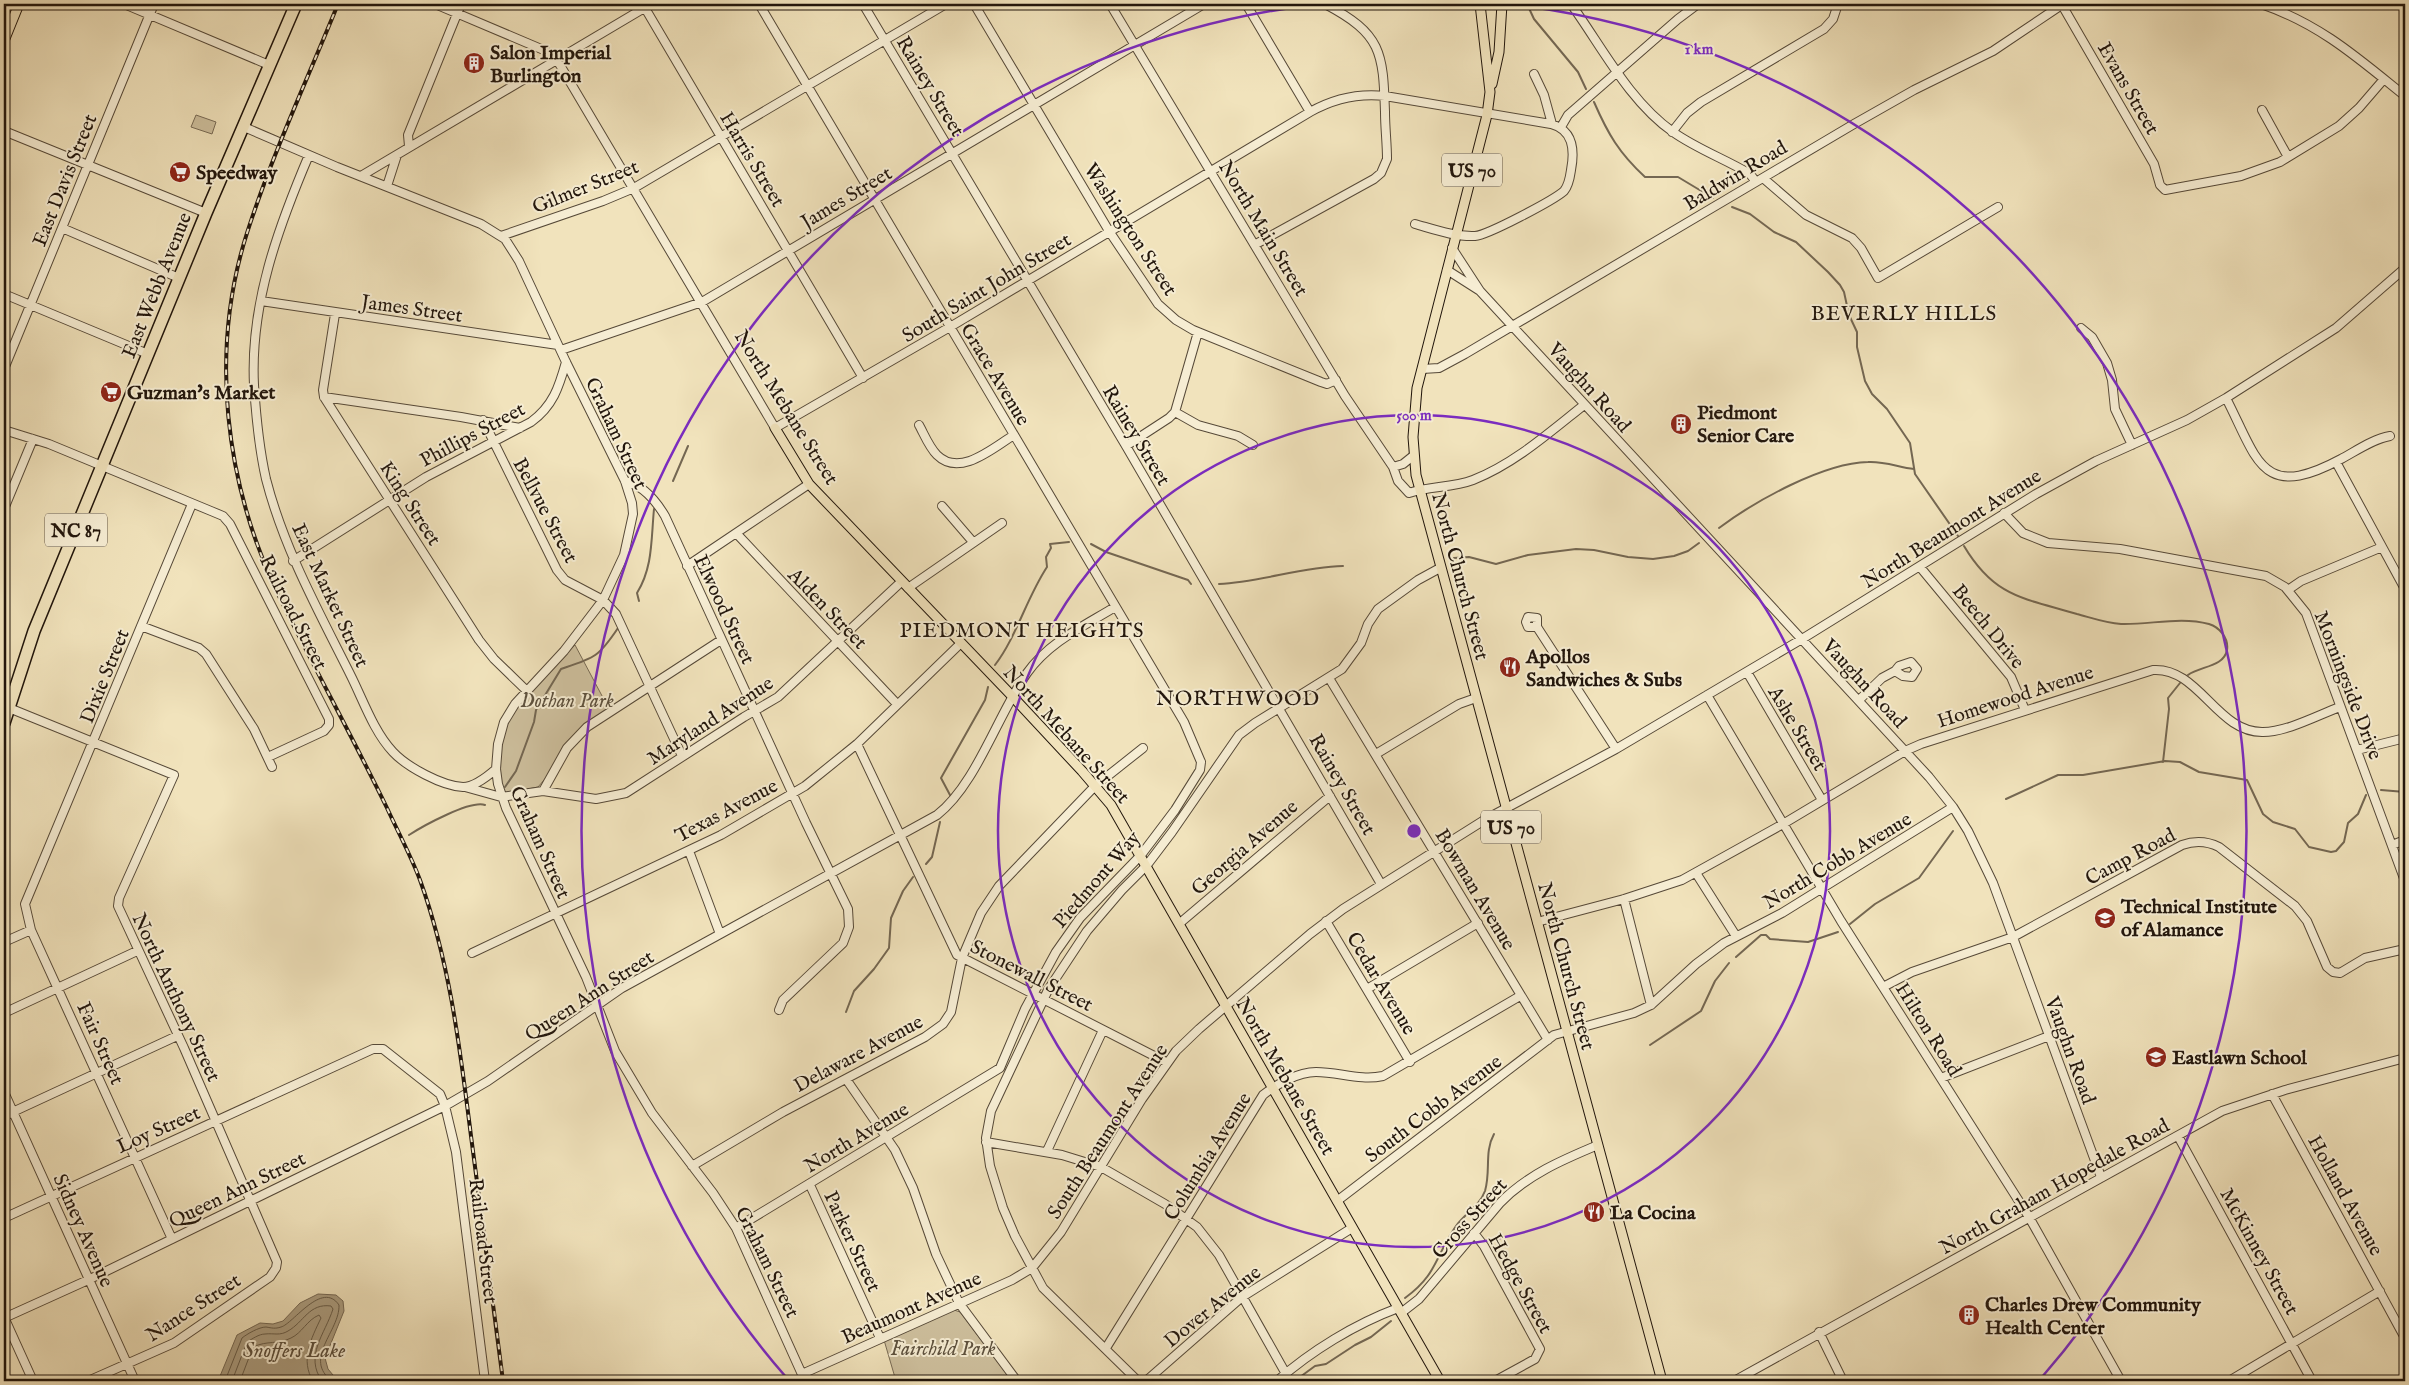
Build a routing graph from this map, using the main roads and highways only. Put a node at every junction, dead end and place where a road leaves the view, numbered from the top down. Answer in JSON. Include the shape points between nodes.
{"nodes":[{"id":1,"x":19,"y":4,"type":"edge"},
{"id":2,"x":296,"y":4,"type":"edge"},
{"id":3,"x":1480,"y":4,"type":"edge"},
{"id":4,"x":1502,"y":4,"type":"edge"},
{"id":5,"x":4,"y":41,"type":"edge"},
{"id":6,"x":1490,"y":92,"type":"junction"},
{"id":7,"x":775,"y":428,"type":"road end"},
{"id":8,"x":6,"y":707,"type":"edge"},
{"id":9,"x":4,"y":723,"type":"edge"},
{"id":10,"x":1440,"y":1381,"type":"edge"},
{"id":11,"x":1662,"y":1381,"type":"edge"}],
"edges":[{"from":1,"to":5,"type":"main road"},
{"from":2,"to":8,"type":"highway","name":"East Webb Avenue","number":"NC 87","via":[[179,278]]},
{"from":3,"to":6,"type":"main road","name":"North Church Street","number":"US 70"},
{"from":4,"to":6,"type":"main road","number":"US 70","via":[[1500,52]]},
{"from":6,"to":11,"type":"main road","name":"North Church Street","number":"US 70","via":[[1487,115],[1415,400],[1413,456],[1418,490]]},
{"from":7,"to":10,"type":"main road","name":"North Mebane Street","via":[[809,484],[1013,697],[1095,786],[1119,817]]},
{"from":8,"to":9,"type":"highway","name":"East Webb Avenue","number":"NC 87"}]}
